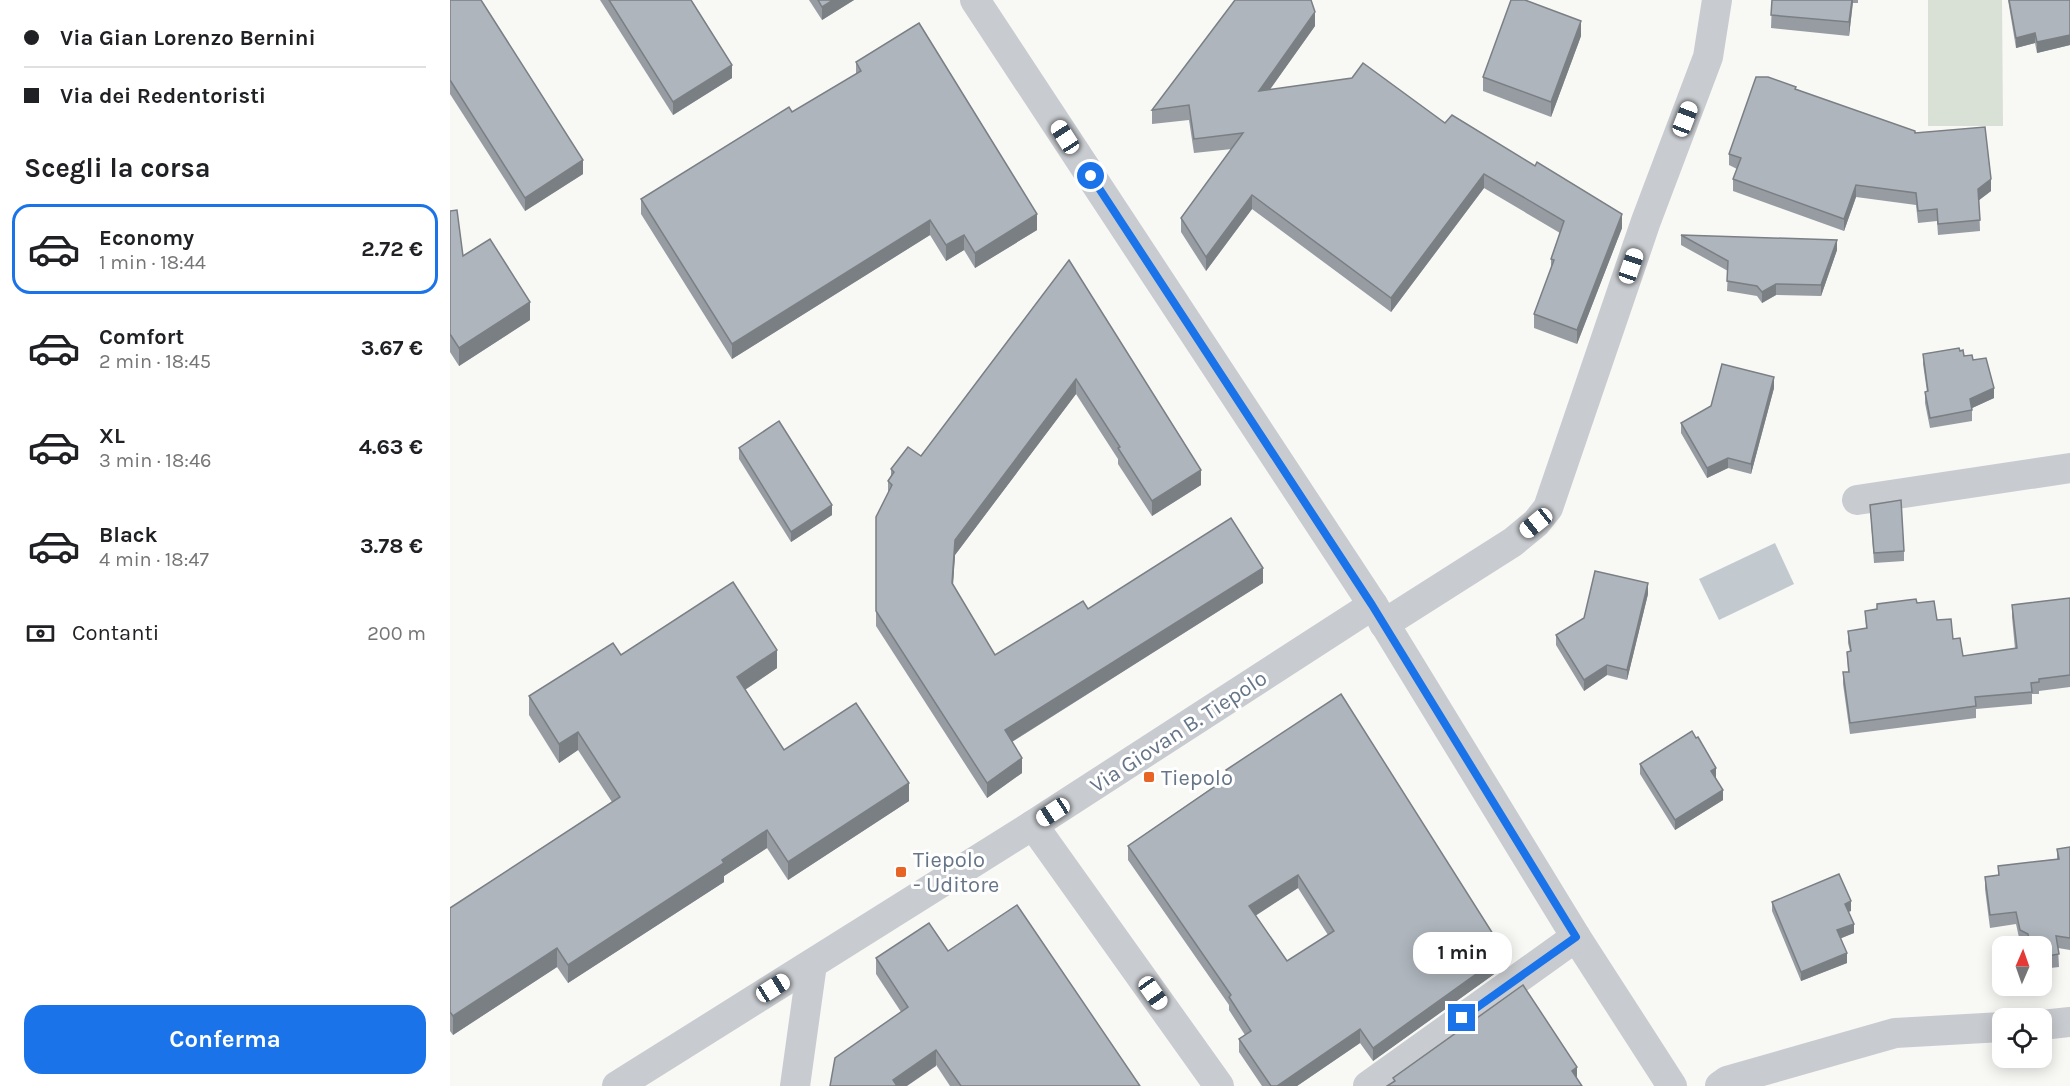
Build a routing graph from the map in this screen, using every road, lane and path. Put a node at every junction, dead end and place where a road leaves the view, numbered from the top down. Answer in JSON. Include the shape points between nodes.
{"nodes":[{"id":1,"x":975,"y":0,"type":"edge"},
{"id":2,"x":1718,"y":0,"type":"edge"},
{"id":3,"x":2070,"y":468,"type":"edge"},
{"id":4,"x":1857,"y":500,"type":"dead end"},
{"id":5,"x":1378,"y":615,"type":"junction"},
{"id":6,"x":1033,"y":825,"type":"junction"},
{"id":7,"x":1576,"y":937,"type":"junction"},
{"id":8,"x":812,"y":964,"type":"junction"},
{"id":9,"x":2070,"y":1022,"type":"edge"},
{"id":10,"x":2052,"y":1023,"type":"edge"},
{"id":11,"x":1992,"y":1028,"type":"edge"},
{"id":12,"x":617,"y":1086,"type":"edge"},
{"id":13,"x":795,"y":1086,"type":"edge"},
{"id":14,"x":1219,"y":1086,"type":"edge"},
{"id":15,"x":1368,"y":1086,"type":"edge"},
{"id":16,"x":1672,"y":1086,"type":"edge"},
{"id":17,"x":1720,"y":1086,"type":"edge"}],
"edges":[{"from":1,"to":5,"type":"street"},
{"from":2,"to":5,"type":"street","name":"Via Giovan B. Tiepolo","via":[[1708,57],[1646,222],[1548,508],[1513,542]]},
{"from":3,"to":4,"type":"street"},
{"from":5,"to":6,"type":"street","name":"Via Giovan B. Tiepolo"},
{"from":5,"to":7,"type":"street"},
{"from":6,"to":8,"type":"street","name":"Via Giovan B. Tiepolo"},
{"from":6,"to":14,"type":"street"},
{"from":7,"to":15,"type":"street"},
{"from":7,"to":16,"type":"street"},
{"from":8,"to":12,"type":"street","name":"Via Giovan B. Tiepolo"},
{"from":8,"to":13,"type":"street"},
{"from":9,"to":10,"type":"street"},
{"from":11,"to":17,"type":"street","via":[[1895,1033]]}]}
